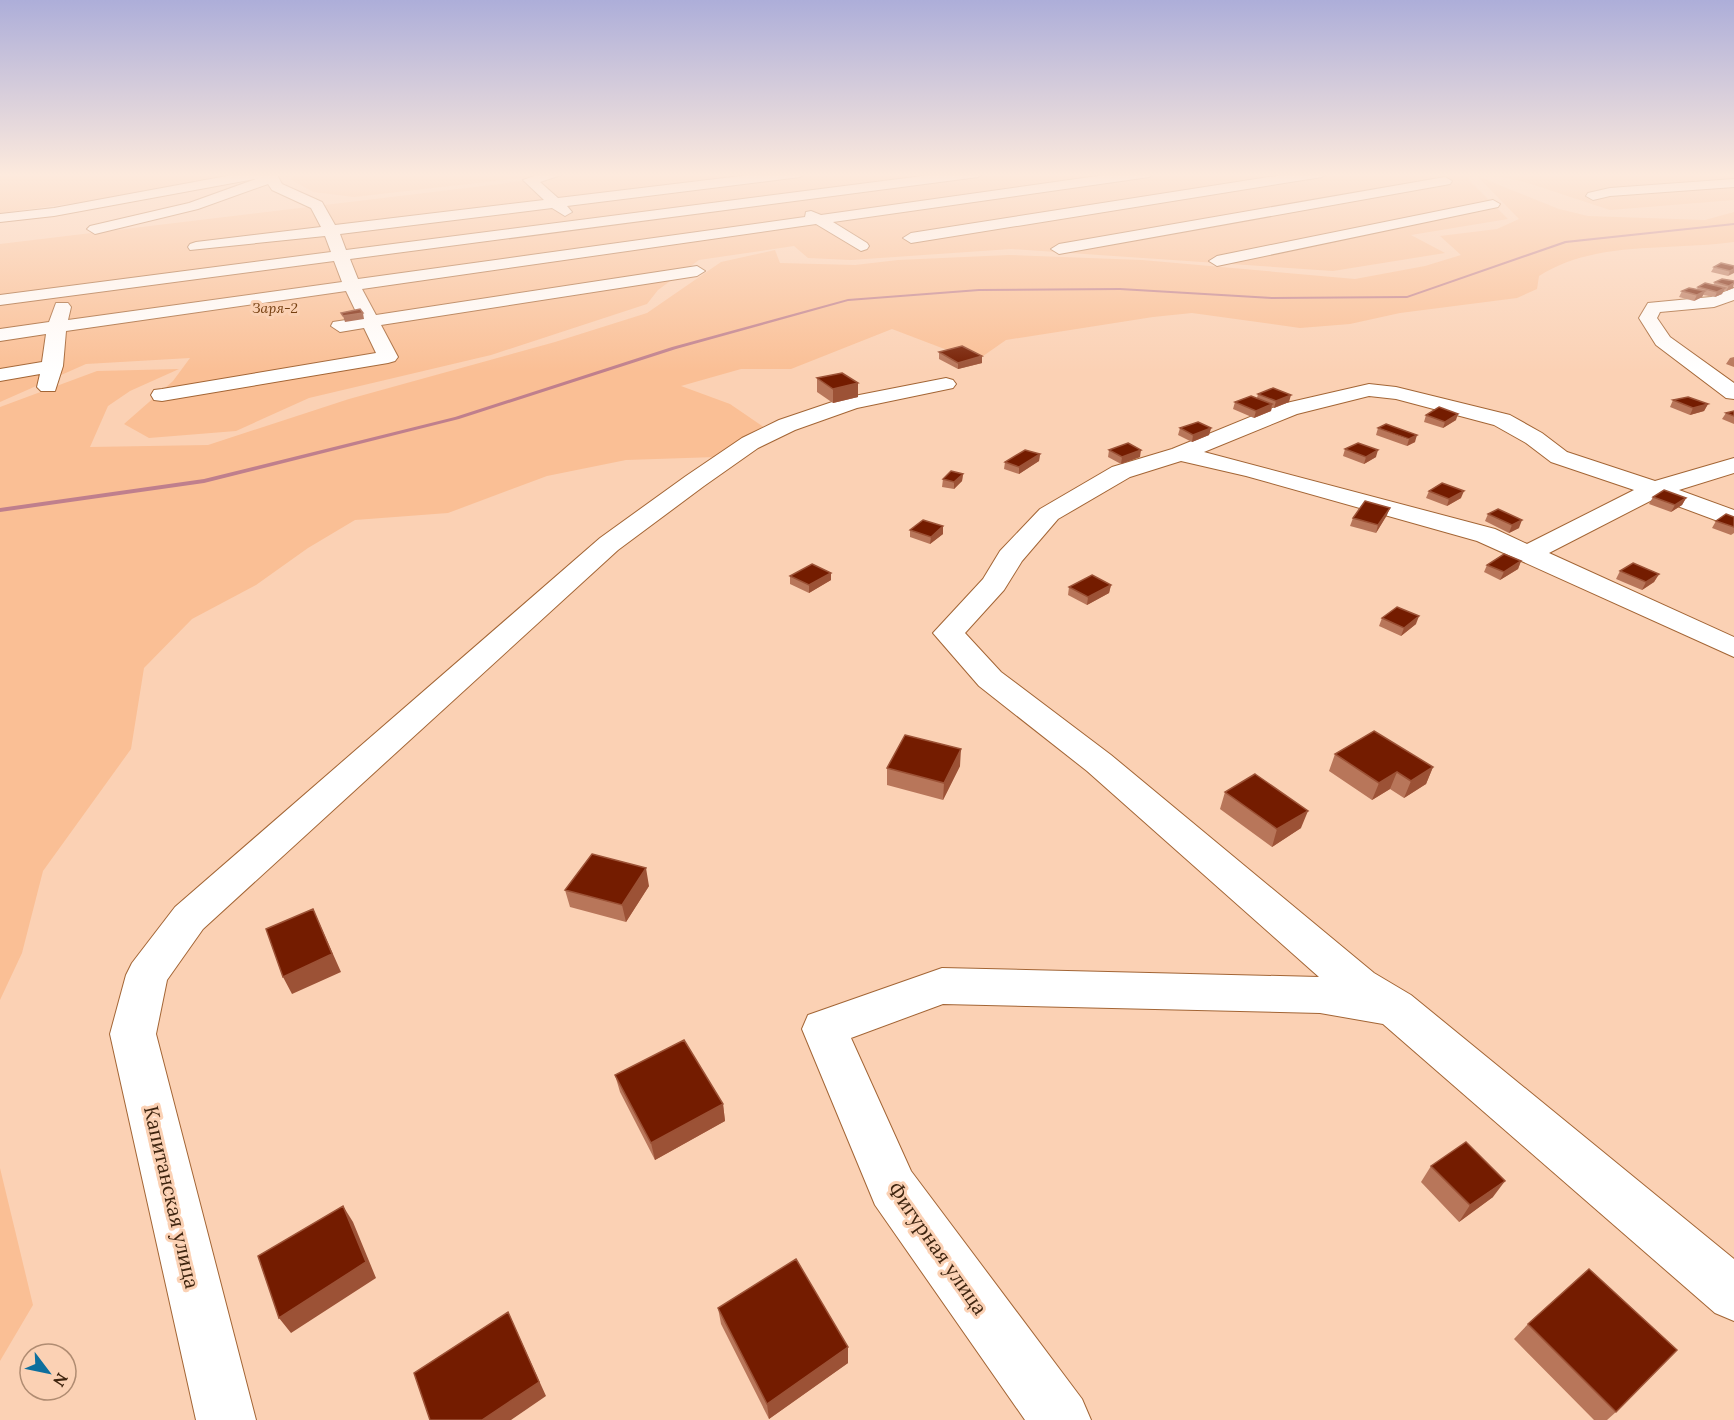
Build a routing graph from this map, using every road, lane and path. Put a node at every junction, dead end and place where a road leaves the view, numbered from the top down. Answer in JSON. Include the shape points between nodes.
{"nodes":[{"id":1,"x":261,"y":239,"type":"edge"},
{"id":2,"x":335,"y":239,"type":"edge"},
{"id":3,"x":474,"y":239,"type":"edge"},
{"id":4,"x":594,"y":239,"type":"edge"},
{"id":5,"x":682,"y":239,"type":"edge"},
{"id":6,"x":850,"y":239,"type":"edge"},
{"id":7,"x":1112,"y":239,"type":"edge"},
{"id":8,"x":1121,"y":239,"type":"edge"},
{"id":9,"x":1319,"y":239,"type":"edge"},
{"id":10,"x":861,"y":246,"type":"dead end"},
{"id":11,"x":196,"y":247,"type":"dead end"},
{"id":12,"x":1059,"y":249,"type":"dead end"},
{"id":13,"x":606,"y":250,"type":"junction"},
{"id":14,"x":1143,"y":251,"type":"dead end"},
{"id":15,"x":342,"y":256,"type":"junction"},
{"id":16,"x":1216,"y":261,"type":"dead end"},
{"id":17,"x":697,"y":271,"type":"dead end"},
{"id":18,"x":634,"y":279,"type":"junction"},
{"id":19,"x":352,"y":286,"type":"junction"},
{"id":20,"x":67,"y":292,"type":"junction"},
{"id":21,"x":1734,"y":293,"type":"edge"},
{"id":22,"x":0,"y":300,"type":"edge"},
{"id":23,"x":538,"y":314,"type":"dead end"},
{"id":24,"x":369,"y":319,"type":"junction"},
{"id":25,"x":340,"y":326,"type":"dead end"},
{"id":26,"x":55,"y":327,"type":"junction"},
{"id":27,"x":435,"y":330,"type":"dead end"},
{"id":28,"x":0,"y":335,"type":"edge"},
{"id":29,"x":377,"y":339,"type":"junction"},
{"id":30,"x":53,"y":366,"type":"junction"},
{"id":31,"x":0,"y":375,"type":"edge"},
{"id":32,"x":946,"y":384,"type":"dead end"},
{"id":33,"x":48,"y":387,"type":"dead end"},
{"id":34,"x":1734,"y":393,"type":"edge"},
{"id":35,"x":162,"y":395,"type":"dead end"},
{"id":36,"x":1180,"y":454,"type":"junction"},
{"id":37,"x":1734,"y":465,"type":"edge"},
{"id":38,"x":1655,"y":489,"type":"junction"},
{"id":39,"x":1734,"y":519,"type":"edge"},
{"id":40,"x":1527,"y":554,"type":"junction"},
{"id":41,"x":1734,"y":648,"type":"edge"},
{"id":42,"x":1395,"y":1008,"type":"junction"},
{"id":43,"x":1734,"y":1294,"type":"edge"},
{"id":44,"x":225,"y":1420,"type":"edge"},
{"id":45,"x":1061,"y":1420,"type":"edge"}],
"edges":[{"from":1,"to":11,"type":"street"},
{"from":2,"to":15,"type":"street"},
{"from":3,"to":15,"type":"street"},
{"from":4,"to":13,"type":"street"},
{"from":5,"to":13,"type":"street"},
{"from":6,"to":10,"type":"street"},
{"from":7,"to":12,"type":"street"},
{"from":8,"to":14,"type":"street"},
{"from":9,"to":16,"type":"street"},
{"from":13,"to":18,"type":"street"},
{"from":13,"to":19,"type":"street"},
{"from":15,"to":19,"type":"street"},
{"from":15,"to":20,"type":"street"},
{"from":17,"to":18,"type":"street"},
{"from":18,"to":23,"type":"street","via":[[651,293]]},
{"from":18,"to":24,"type":"street"},
{"from":19,"to":24,"type":"street"},
{"from":19,"to":26,"type":"street"},
{"from":20,"to":22,"type":"street"},
{"from":20,"to":26,"type":"street"},
{"from":21,"to":34,"type":"street","via":[[1714,302],[1654,307],[1648,318],[1663,341]]},
{"from":24,"to":25,"type":"street"},
{"from":24,"to":29,"type":"street"},
{"from":26,"to":28,"type":"street"},
{"from":26,"to":30,"type":"street"},
{"from":27,"to":29,"type":"street"},
{"from":29,"to":35,"type":"street","via":[[388,357]]},
{"from":30,"to":31,"type":"street"},
{"from":30,"to":33,"type":"street"},
{"from":32,"to":44,"type":"street","name":"Капитанская улица","via":[[852,403],[787,425],[750,443],[619,537],[189,918],[147,975],[133,1034]]},
{"from":36,"to":38,"type":"street","via":[[1290,409],[1368,390],[1396,393],[1502,420],[1559,457]]},
{"from":36,"to":40,"type":"street","via":[[1474,531]]},
{"from":36,"to":42,"type":"street","via":[[1121,472],[1049,514],[1010,557],[994,584],[948,633],[990,679],[1099,763],[1359,986]]},
{"from":37,"to":38,"type":"street"},
{"from":38,"to":39,"type":"street"},
{"from":38,"to":40,"type":"street"},
{"from":40,"to":41,"type":"street"},
{"from":42,"to":43,"type":"street"},
{"from":42,"to":45,"type":"street","name":"Фигурная улица","via":[[1320,995],[942,986],[824,1029],[893,1188]]}]}
